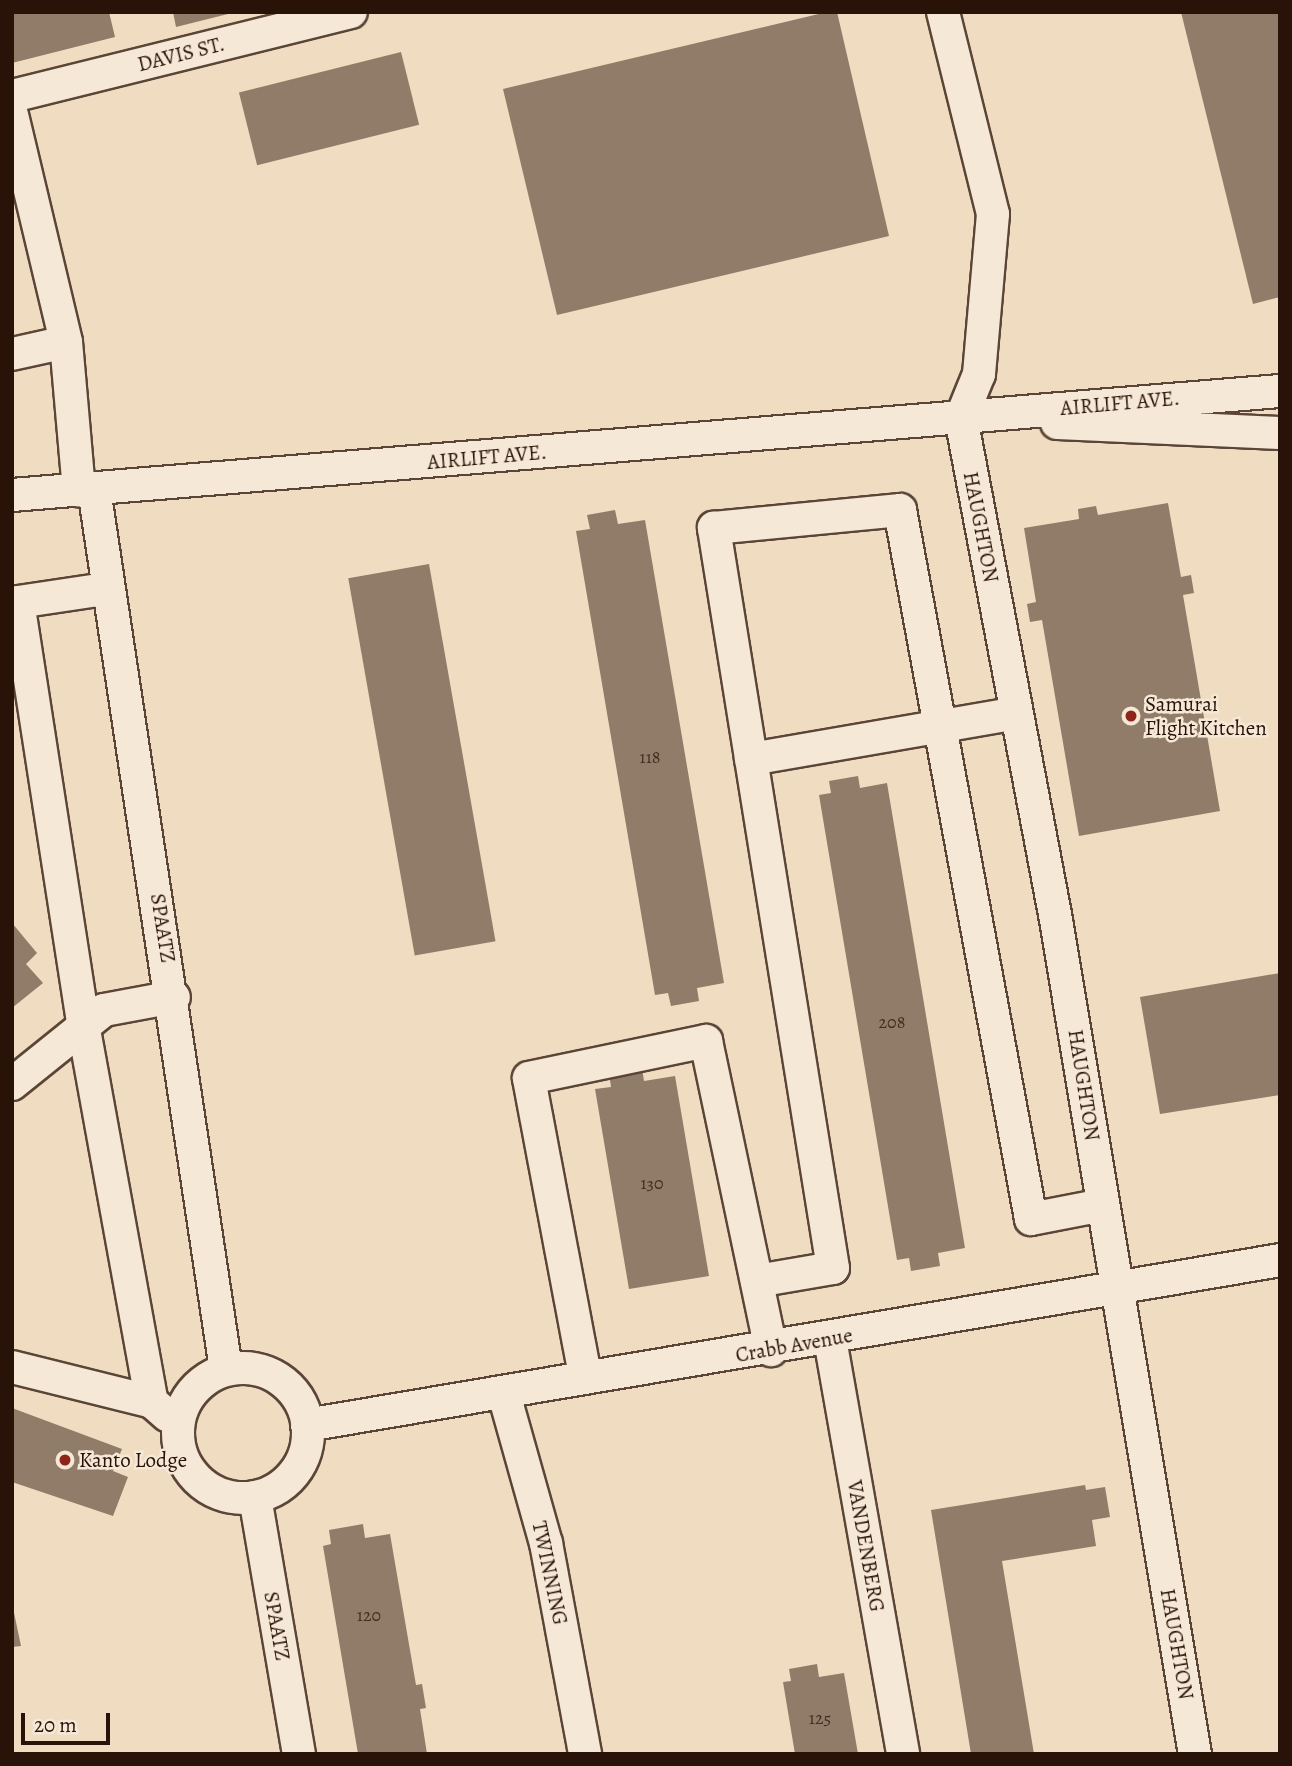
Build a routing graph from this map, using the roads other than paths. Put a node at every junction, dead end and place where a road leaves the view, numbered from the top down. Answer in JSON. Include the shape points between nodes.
{"nodes":[{"id":1,"x":351,"y":12,"type":"edge"},
{"id":2,"x":943,"y":12,"type":"edge"},
{"id":3,"x":12,"y":96,"type":"edge"},
{"id":4,"x":12,"y":115,"type":"edge"},
{"id":5,"x":66,"y":342,"type":"junction"},
{"id":6,"x":12,"y":354,"type":"edge"},
{"id":7,"x":1280,"y":391,"type":"edge"},
{"id":8,"x":961,"y":418,"type":"junction"},
{"id":9,"x":1280,"y":433,"type":"edge"},
{"id":10,"x":86,"y":489,"type":"junction"},
{"id":11,"x":12,"y":495,"type":"edge"},
{"id":12,"x":105,"y":589,"type":"junction"},
{"id":13,"x":15,"y":598,"type":"edge"},
{"id":14,"x":1016,"y":713,"type":"junction"},
{"id":15,"x":940,"y":725,"type":"junction"},
{"id":16,"x":751,"y":759,"type":"junction"},
{"id":17,"x":174,"y":997,"type":"junction"},
{"id":18,"x":83,"y":1024,"type":"junction"},
{"id":19,"x":12,"y":1084,"type":"edge"},
{"id":20,"x":1103,"y":1205,"type":"junction"},
{"id":21,"x":1280,"y":1260,"type":"edge"},
{"id":22,"x":757,"y":1281,"type":"junction"},
{"id":23,"x":1116,"y":1287,"type":"junction"},
{"id":24,"x":830,"y":1339,"type":"junction"},
{"id":25,"x":771,"y":1350,"type":"junction"},
{"id":26,"x":12,"y":1367,"type":"edge"},
{"id":27,"x":226,"y":1369,"type":"junction"},
{"id":28,"x":585,"y":1375,"type":"junction"},
{"id":29,"x":504,"y":1394,"type":"junction"},
{"id":30,"x":152,"y":1402,"type":"junction"},
{"id":31,"x":307,"y":1425,"type":"junction"},
{"id":32,"x":178,"y":1426,"type":"junction"},
{"id":33,"x":255,"y":1497,"type":"junction"},
{"id":34,"x":299,"y":1754,"type":"edge"},
{"id":35,"x":585,"y":1754,"type":"edge"},
{"id":36,"x":903,"y":1754,"type":"edge"},
{"id":37,"x":1195,"y":1754,"type":"edge"}],
"edges":[{"from":1,"to":3,"type":"street","name":"DAVIS ST."},
{"from":2,"to":8,"type":"street","via":[[993,214],[979,374]]},
{"from":4,"to":5,"type":"street","name":"SPAATZ"},
{"from":5,"to":6,"type":"street"},
{"from":5,"to":10,"type":"street","name":"SPAATZ"},
{"from":7,"to":8,"type":"street","name":"AIRLIFT AVE."},
{"from":8,"to":9,"type":"street","name":"AIRLIFT AVE."},
{"from":8,"to":10,"type":"street","name":"AIRLIFT AVE."},
{"from":8,"to":14,"type":"street","name":"HAUGHTON"},
{"from":10,"to":11,"type":"street","name":"AIRLIFT AVE."},
{"from":10,"to":12,"type":"street","name":"SPAATZ"},
{"from":12,"to":13,"type":"street"},
{"from":12,"to":17,"type":"street","name":"SPAATZ"},
{"from":13,"to":18,"type":"street"},
{"from":14,"to":15,"type":"street"},
{"from":14,"to":20,"type":"street","name":"HAUGHTON"},
{"from":15,"to":16,"type":"street"},
{"from":15,"to":16,"type":"street","via":[[900,510],[713,528]]},
{"from":15,"to":20,"type":"street","via":[[1031,1219]]},
{"from":16,"to":22,"type":"street","via":[[833,1268]]},
{"from":17,"to":18,"type":"street","via":[[104,1010]]},
{"from":17,"to":27,"type":"street","name":"SPAATZ"},
{"from":18,"to":19,"type":"street"},
{"from":18,"to":30,"type":"street"},
{"from":20,"to":23,"type":"street","name":"HAUGHTON"},
{"from":21,"to":23,"type":"street","name":"Crabb Avenue"},
{"from":22,"to":25,"type":"street"},
{"from":22,"to":28,"type":"street","via":[[706,1041],[529,1078]]},
{"from":23,"to":24,"type":"street","name":"Crabb Avenue"},
{"from":23,"to":37,"type":"street","name":"HAUGHTON"},
{"from":24,"to":25,"type":"street","name":"Crabb Avenue"},
{"from":24,"to":36,"type":"street","name":"VANDENBERG"},
{"from":25,"to":28,"type":"street","name":"Crabb Avenue"},
{"from":26,"to":30,"type":"street"},
{"from":27,"to":31,"type":"street","via":[[274,1375],[302,1405]]},
{"from":27,"to":32,"type":"street","via":[[196,1387]]},
{"from":28,"to":29,"type":"street","name":"Crabb Avenue"},
{"from":29,"to":31,"type":"street","name":"Crabb Avenue"},
{"from":29,"to":35,"type":"street","name":"TWINNING","via":[[546,1543]]},
{"from":30,"to":32,"type":"street"},
{"from":31,"to":33,"type":"street","via":[[295,1471]]},
{"from":32,"to":33,"type":"street","via":[[186,1465],[199,1481],[216,1492]]},
{"from":33,"to":34,"type":"street","name":"SPAATZ"}]}
